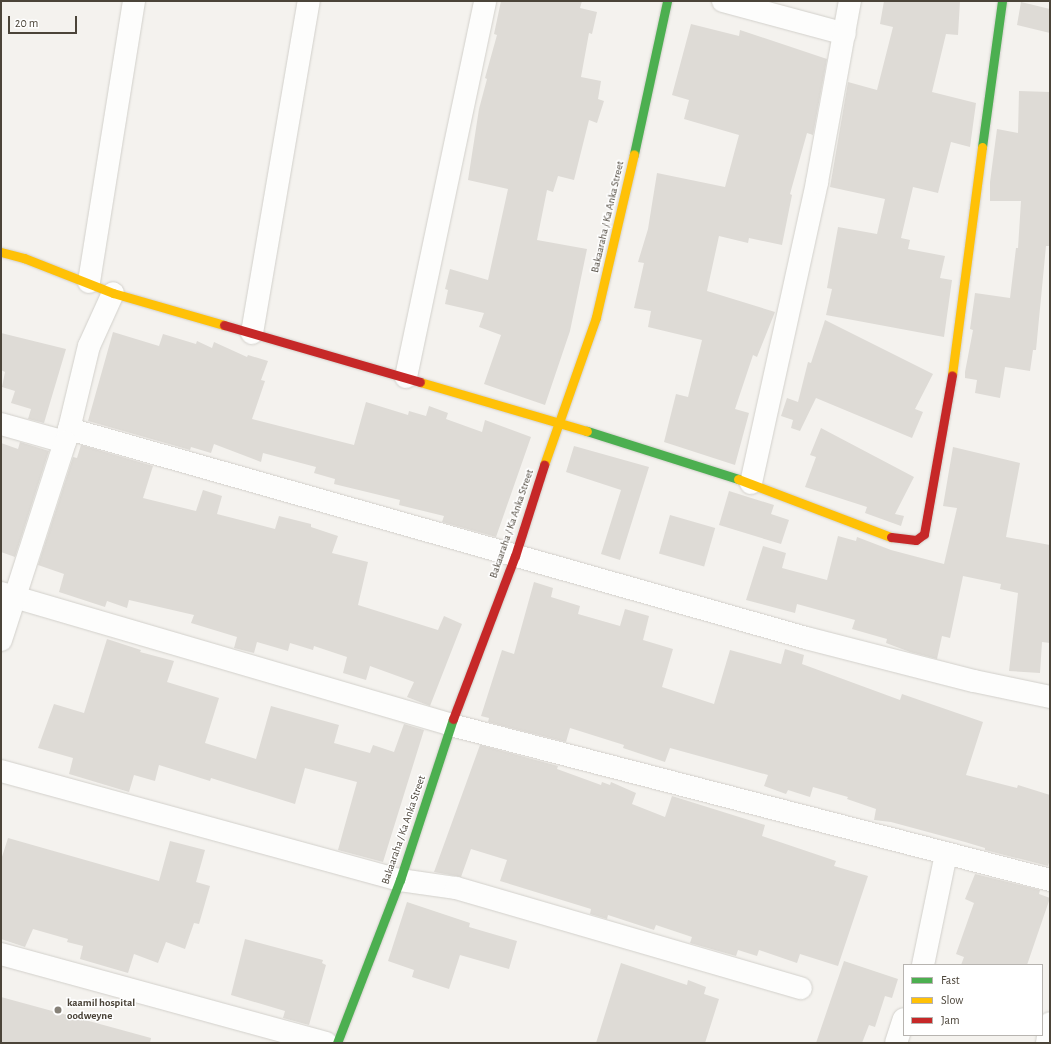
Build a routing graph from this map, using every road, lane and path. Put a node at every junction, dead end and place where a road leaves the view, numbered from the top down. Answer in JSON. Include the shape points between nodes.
{"nodes":[{"id":1,"x":134,"y":1,"type":"edge"},
{"id":2,"x":310,"y":1,"type":"edge"},
{"id":3,"x":485,"y":1,"type":"edge"},
{"id":4,"x":667,"y":1,"type":"edge"},
{"id":5,"x":723,"y":1,"type":"edge"},
{"id":6,"x":850,"y":1,"type":"edge"},
{"id":7,"x":1002,"y":1,"type":"edge"},
{"id":8,"x":845,"y":34,"type":"junction"},
{"id":9,"x":1,"y":252,"type":"edge"},
{"id":10,"x":89,"y":282,"type":"junction"},
{"id":11,"x":113,"y":293,"type":"junction"},
{"id":12,"x":252,"y":333,"type":"junction"},
{"id":13,"x":406,"y":377,"type":"junction"},
{"id":14,"x":558,"y":422,"type":"junction"},
{"id":15,"x":1,"y":424,"type":"edge"},
{"id":16,"x":67,"y":436,"type":"junction"},
{"id":17,"x":751,"y":483,"type":"junction"},
{"id":18,"x":515,"y":556,"type":"junction"},
{"id":19,"x":7,"y":595,"type":"edge"},
{"id":20,"x":1,"y":640,"type":"edge"},
{"id":21,"x":1050,"y":697,"type":"edge"},
{"id":22,"x":451,"y":725,"type":"junction"},
{"id":23,"x":1,"y":771,"type":"edge"},
{"id":24,"x":946,"y":854,"type":"junction"},
{"id":25,"x":400,"y":880,"type":"junction"},
{"id":26,"x":1050,"y":880,"type":"edge"},
{"id":27,"x":1,"y":954,"type":"edge"},
{"id":28,"x":923,"y":964,"type":"edge"},
{"id":29,"x":801,"y":988,"type":"dead end"},
{"id":30,"x":903,"y":1022,"type":"edge"},
{"id":31,"x":1050,"y":1022,"type":"edge"},
{"id":32,"x":326,"y":1043,"type":"edge"},
{"id":33,"x":337,"y":1043,"type":"edge"},
{"id":34,"x":896,"y":1043,"type":"edge"},
{"id":35,"x":1046,"y":1043,"type":"edge"}],
"edges":[{"from":1,"to":10,"type":"street"},
{"from":2,"to":12,"type":"street"},
{"from":3,"to":13,"type":"street"},
{"from":4,"to":14,"type":"street","name":"Bakaaraha / Ka Anka Street","via":[[619,225],[596,317]]},
{"from":5,"to":8,"type":"street"},
{"from":6,"to":8,"type":"street"},
{"from":7,"to":17,"type":"street","via":[[948,401],[924,534],[916,540],[895,538]]},
{"from":8,"to":17,"type":"street","via":[[815,189]]},
{"from":9,"to":10,"type":"street"},
{"from":10,"to":11,"type":"street"},
{"from":11,"to":12,"type":"street"},
{"from":11,"to":16,"type":"street","via":[[89,346]]},
{"from":12,"to":13,"type":"street"},
{"from":13,"to":14,"type":"street"},
{"from":14,"to":17,"type":"street"},
{"from":14,"to":18,"type":"street","name":"Bakaaraha / Ka Anka Street"},
{"from":15,"to":16,"type":"street"},
{"from":16,"to":18,"type":"street"},
{"from":16,"to":19,"type":"street"},
{"from":18,"to":21,"type":"street","via":[[806,638],[974,681]]},
{"from":18,"to":22,"type":"street","name":"Bakaaraha / Ka Anka Street"},
{"from":19,"to":20,"type":"street"},
{"from":19,"to":22,"type":"street"},
{"from":22,"to":24,"type":"street"},
{"from":22,"to":25,"type":"street","name":"Bakaaraha / Ka Anka Street"},
{"from":23,"to":25,"type":"street"},
{"from":24,"to":26,"type":"street"},
{"from":24,"to":28,"type":"street"},
{"from":25,"to":29,"type":"street","via":[[456,888]]},
{"from":25,"to":33,"type":"street","name":"Bakaaraha / Ka Anka Street"},
{"from":27,"to":32,"type":"street"},
{"from":30,"to":34,"type":"street"},
{"from":31,"to":35,"type":"street"}]}
